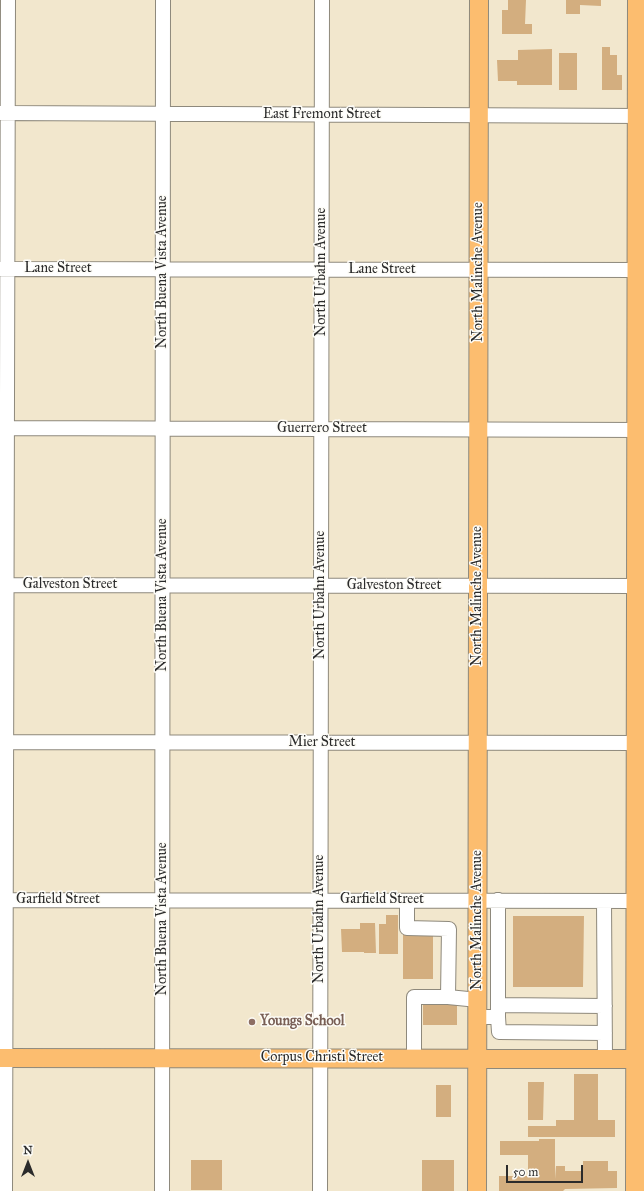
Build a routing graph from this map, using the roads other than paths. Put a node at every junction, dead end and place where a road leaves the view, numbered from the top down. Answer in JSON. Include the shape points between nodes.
{"nodes":[{"id":1,"x":8,"y":0,"type":"edge"},
{"id":2,"x":163,"y":0,"type":"edge"},
{"id":3,"x":322,"y":0,"type":"edge"},
{"id":4,"x":479,"y":0,"type":"edge"},
{"id":5,"x":637,"y":0,"type":"edge"},
{"id":6,"x":4,"y":113,"type":"edge"},
{"id":7,"x":163,"y":114,"type":"junction"},
{"id":8,"x":322,"y":115,"type":"junction"},
{"id":9,"x":479,"y":116,"type":"junction"},
{"id":10,"x":640,"y":116,"type":"edge"},
{"id":11,"x":4,"y":269,"type":"edge"},
{"id":12,"x":163,"y":269,"type":"junction"},
{"id":13,"x":322,"y":270,"type":"junction"},
{"id":14,"x":479,"y":270,"type":"junction"},
{"id":15,"x":640,"y":270,"type":"edge"},
{"id":16,"x":3,"y":428,"type":"edge"},
{"id":17,"x":163,"y":428,"type":"junction"},
{"id":18,"x":321,"y":429,"type":"junction"},
{"id":19,"x":478,"y":430,"type":"junction"},
{"id":20,"x":640,"y":430,"type":"edge"},
{"id":21,"x":3,"y":585,"type":"edge"},
{"id":22,"x":163,"y":585,"type":"junction"},
{"id":23,"x":321,"y":586,"type":"junction"},
{"id":24,"x":478,"y":586,"type":"junction"},
{"id":25,"x":640,"y":586,"type":"edge"},
{"id":26,"x":640,"y":645,"type":"edge"},
{"id":27,"x":3,"y":742,"type":"edge"},
{"id":28,"x":163,"y":742,"type":"junction"},
{"id":29,"x":321,"y":742,"type":"junction"},
{"id":30,"x":478,"y":743,"type":"junction"},
{"id":31,"x":640,"y":743,"type":"edge"},
{"id":32,"x":3,"y":900,"type":"edge"},
{"id":33,"x":163,"y":900,"type":"junction"},
{"id":34,"x":320,"y":900,"type":"junction"},
{"id":35,"x":407,"y":900,"type":"junction"},
{"id":36,"x":478,"y":900,"type":"junction"},
{"id":37,"x":498,"y":900,"type":"junction"},
{"id":38,"x":604,"y":901,"type":"junction"},
{"id":39,"x":640,"y":901,"type":"edge"},
{"id":40,"x":448,"y":997,"type":"junction"},
{"id":41,"x":605,"y":1006,"type":"junction"},
{"id":42,"x":478,"y":1009,"type":"junction"},
{"id":43,"x":498,"y":1011,"type":"junction"},
{"id":44,"x":605,"y":1033,"type":"junction"},
{"id":45,"x":3,"y":1058,"type":"edge"},
{"id":46,"x":162,"y":1058,"type":"junction"},
{"id":47,"x":320,"y":1058,"type":"junction"},
{"id":48,"x":414,"y":1058,"type":"junction"},
{"id":49,"x":477,"y":1059,"type":"junction"},
{"id":50,"x":605,"y":1059,"type":"junction"},
{"id":51,"x":639,"y":1059,"type":"edge"},
{"id":52,"x":5,"y":1191,"type":"edge"},
{"id":53,"x":162,"y":1191,"type":"edge"},
{"id":54,"x":320,"y":1191,"type":"edge"},
{"id":55,"x":477,"y":1191,"type":"edge"},
{"id":56,"x":634,"y":1191,"type":"edge"}],
"edges":[{"from":1,"to":6,"type":"street"},
{"from":2,"to":7,"type":"street","name":"North Buena Vista Avenue"},
{"from":3,"to":8,"type":"street","name":"North Urbahn Avenue"},
{"from":4,"to":9,"type":"main road","name":"North Malinche Avenue"},
{"from":5,"to":10,"type":"main road"},
{"from":6,"to":7,"type":"street","name":"East Fremont Street"},
{"from":6,"to":11,"type":"street"},
{"from":7,"to":8,"type":"street","name":"East Fremont Street"},
{"from":7,"to":12,"type":"street","name":"North Buena Vista Avenue"},
{"from":8,"to":9,"type":"street","name":"East Fremont Street"},
{"from":8,"to":13,"type":"street","name":"North Urbahn Avenue"},
{"from":9,"to":10,"type":"street","name":"East Fremont Street"},
{"from":9,"to":14,"type":"main road","name":"North Malinche Avenue"},
{"from":10,"to":15,"type":"main road"},
{"from":11,"to":12,"type":"street","name":"Lane Street"},
{"from":11,"to":16,"type":"street"},
{"from":12,"to":13,"type":"street","name":"Lane Street"},
{"from":12,"to":17,"type":"street","name":"North Buena Vista Avenue"},
{"from":13,"to":14,"type":"street","name":"Lane Street"},
{"from":13,"to":18,"type":"street","name":"North Urbahn Avenue"},
{"from":14,"to":15,"type":"street","name":"Lane Street"},
{"from":14,"to":19,"type":"main road","name":"North Malinche Avenue"},
{"from":15,"to":20,"type":"main road"},
{"from":16,"to":17,"type":"street","name":"Guerrero Street"},
{"from":16,"to":21,"type":"street"},
{"from":17,"to":18,"type":"street","name":"Guerrero Street"},
{"from":17,"to":22,"type":"street","name":"North Buena Vista Avenue"},
{"from":18,"to":19,"type":"street","name":"Guerrero Street"},
{"from":18,"to":23,"type":"street","name":"North Urbahn Avenue"},
{"from":19,"to":20,"type":"street","name":"Guerrero Street"},
{"from":19,"to":24,"type":"main road","name":"North Malinche Avenue"},
{"from":20,"to":25,"type":"main road"},
{"from":21,"to":22,"type":"street","name":"Galveston Street"},
{"from":21,"to":27,"type":"street"},
{"from":22,"to":23,"type":"street","name":"Galveston Street"},
{"from":22,"to":28,"type":"street","name":"North Buena Vista Avenue"},
{"from":23,"to":24,"type":"street","name":"Galveston Street"},
{"from":23,"to":29,"type":"street","name":"North Urbahn Avenue"},
{"from":24,"to":25,"type":"street","name":"Galveston Street"},
{"from":24,"to":30,"type":"main road","name":"North Malinche Avenue"},
{"from":25,"to":26,"type":"main road"},
{"from":26,"to":31,"type":"main road"},
{"from":27,"to":28,"type":"street","name":"Mier Street"},
{"from":27,"to":32,"type":"street"},
{"from":28,"to":29,"type":"street","name":"Mier Street"},
{"from":28,"to":33,"type":"street","name":"North Buena Vista Avenue"},
{"from":29,"to":30,"type":"street","name":"Mier Street"},
{"from":29,"to":34,"type":"street","name":"North Urbahn Avenue"},
{"from":30,"to":31,"type":"street","name":"Mier Street"},
{"from":30,"to":36,"type":"main road","name":"North Malinche Avenue"},
{"from":31,"to":39,"type":"main road"},
{"from":32,"to":33,"type":"street","name":"Garfield Street"},
{"from":32,"to":45,"type":"street"},
{"from":33,"to":34,"type":"street","name":"Garfield Street"},
{"from":33,"to":46,"type":"street","name":"North Buena Vista Avenue"},
{"from":34,"to":35,"type":"street","name":"Garfield Street"},
{"from":34,"to":47,"type":"street","name":"North Urbahn Avenue"},
{"from":35,"to":36,"type":"street","name":"Garfield Street"},
{"from":35,"to":40,"type":"street","via":[[407,928],[449,929]]},
{"from":36,"to":37,"type":"street","name":"Garfield Street"},
{"from":36,"to":42,"type":"main road","name":"North Malinche Avenue"},
{"from":37,"to":38,"type":"street","name":"Garfield Street"},
{"from":37,"to":43,"type":"street"},
{"from":38,"to":39,"type":"street","name":"Garfield Street"},
{"from":38,"to":41,"type":"street"},
{"from":39,"to":51,"type":"main road"},
{"from":40,"to":42,"type":"street"},
{"from":40,"to":48,"type":"street","via":[[414,997]]},
{"from":41,"to":43,"type":"street"},
{"from":41,"to":44,"type":"street"},
{"from":42,"to":43,"type":"street"},
{"from":42,"to":49,"type":"main road","name":"North Malinche Avenue"},
{"from":43,"to":44,"type":"street","via":[[498,1032]]},
{"from":44,"to":50,"type":"street"},
{"from":45,"to":46,"type":"main road","name":"Corpus Christi Street"},
{"from":45,"to":52,"type":"street"},
{"from":46,"to":47,"type":"main road","name":"Corpus Christi Street"},
{"from":46,"to":53,"type":"street","name":"North Buena Vista Avenue"},
{"from":47,"to":48,"type":"main road","name":"Corpus Christi Street"},
{"from":47,"to":54,"type":"street","name":"North Urbahn Avenue"},
{"from":48,"to":49,"type":"main road","name":"Corpus Christi Street"},
{"from":49,"to":50,"type":"main road","name":"Corpus Christi Street"},
{"from":49,"to":55,"type":"main road","name":"North Malinche Avenue"},
{"from":50,"to":51,"type":"main road","name":"Corpus Christi Street"},
{"from":51,"to":56,"type":"main road"}]}
